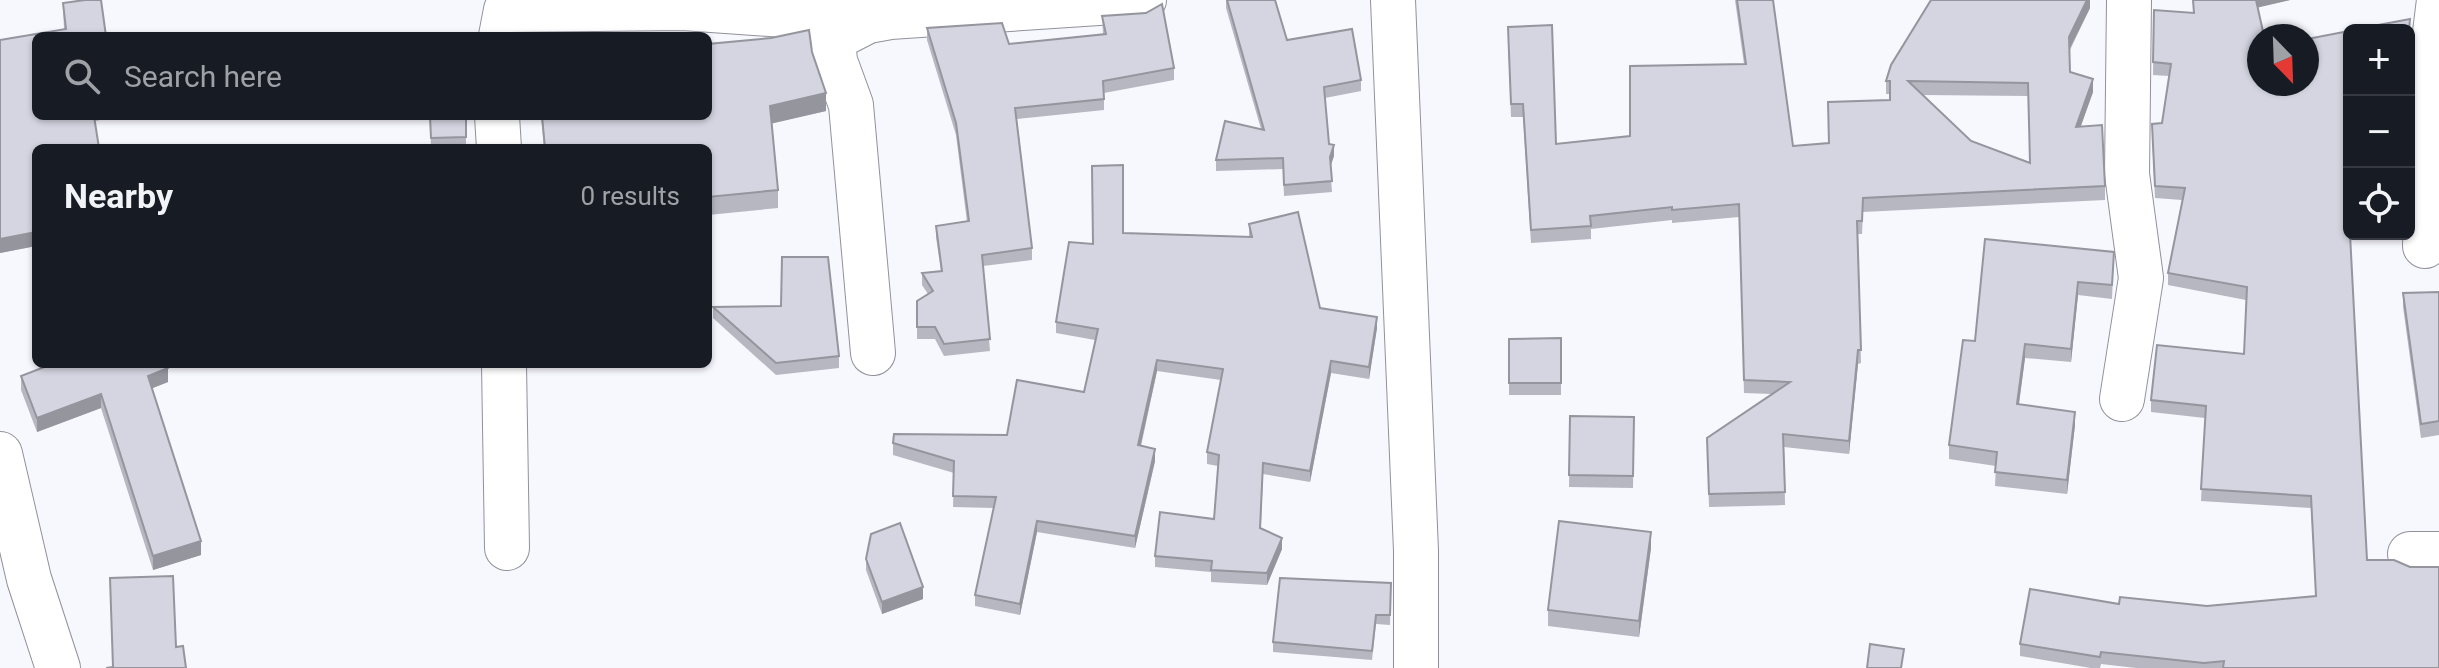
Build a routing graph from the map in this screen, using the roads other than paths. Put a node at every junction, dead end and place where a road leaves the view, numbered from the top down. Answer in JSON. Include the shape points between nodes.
{"nodes":[{"id":1,"x":1144,"y":0,"type":"edge"},
{"id":2,"x":1393,"y":0,"type":"edge"},
{"id":3,"x":2129,"y":0,"type":"edge"},
{"id":4,"x":2439,"y":0,"type":"edge"},
{"id":5,"x":868,"y":21,"type":"junction"},
{"id":6,"x":502,"y":32,"type":"edge"},
{"id":7,"x":497,"y":120,"type":"edge"},
{"id":8,"x":499,"y":144,"type":"edge"},
{"id":9,"x":2425,"y":246,"type":"dead end"},
{"id":10,"x":873,"y":353,"type":"dead end"},
{"id":11,"x":504,"y":368,"type":"edge"},
{"id":12,"x":2122,"y":399,"type":"dead end"},
{"id":13,"x":0,"y":454,"type":"edge"},
{"id":14,"x":507,"y":548,"type":"dead end"},
{"id":15,"x":58,"y":668,"type":"edge"},
{"id":16,"x":1416,"y":668,"type":"edge"}],
"edges":[{"from":1,"to":5,"type":"street"},
{"from":2,"to":16,"type":"street","via":[[1416,551]]},
{"from":3,"to":12,"type":"street","via":[[2127,174],[2141,278]]},
{"from":4,"to":9,"type":"street","via":[[2430,73]]},
{"from":5,"to":6,"type":"street","via":[[683,8],[506,10]]},
{"from":5,"to":10,"type":"street","via":[[833,39],[851,105]]},
{"from":7,"to":8,"type":"street"},
{"from":11,"to":14,"type":"street"},
{"from":13,"to":15,"type":"street","via":[[29,579]]}]}
